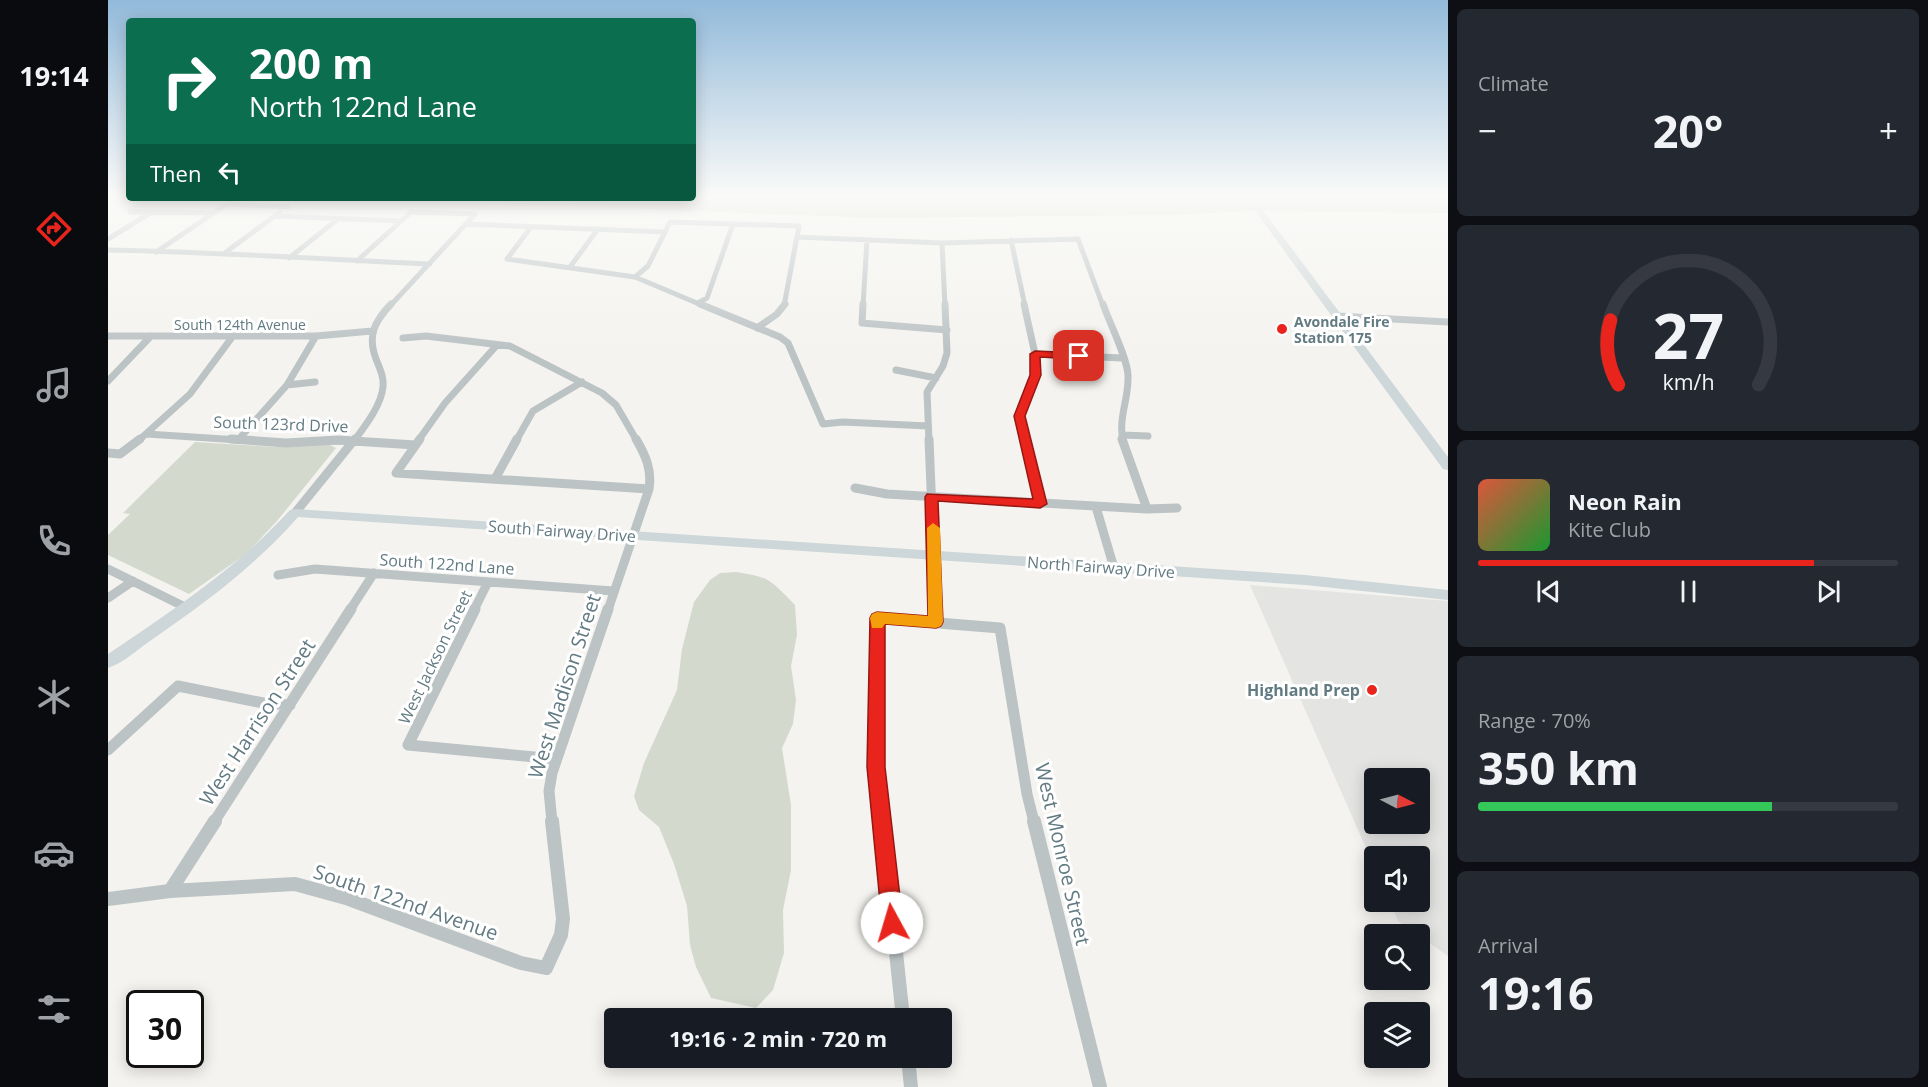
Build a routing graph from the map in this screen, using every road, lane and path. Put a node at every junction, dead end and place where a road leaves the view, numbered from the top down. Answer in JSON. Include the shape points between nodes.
{"nodes":[{"id":1,"x":162,"y":248,"type":"edge"},
{"id":2,"x":232,"y":248,"type":"edge"},
{"id":3,"x":302,"y":248,"type":"edge"},
{"id":4,"x":371,"y":248,"type":"edge"},
{"id":5,"x":445,"y":248,"type":"edge"},
{"id":6,"x":515,"y":248,"type":"edge"},
{"id":7,"x":584,"y":248,"type":"edge"},
{"id":8,"x":657,"y":248,"type":"edge"},
{"id":9,"x":725,"y":248,"type":"edge"},
{"id":10,"x":795,"y":248,"type":"edge"},
{"id":11,"x":867,"y":248,"type":"edge"},
{"id":12,"x":942,"y":248,"type":"edge"},
{"id":13,"x":1013,"y":248,"type":"edge"},
{"id":14,"x":1082,"y":248,"type":"edge"},
{"id":15,"x":1287,"y":248,"type":"edge"},
{"id":16,"x":108,"y":250,"type":"edge"},
{"id":17,"x":156,"y":252,"type":"junction"},
{"id":18,"x":226,"y":252,"type":"junction"},
{"id":19,"x":289,"y":258,"type":"junction"},
{"id":20,"x":357,"y":261,"type":"junction"},
{"id":21,"x":430,"y":264,"type":"junction"},
{"id":22,"x":570,"y":267,"type":"junction"},
{"id":23,"x":635,"y":277,"type":"junction"},
{"id":24,"x":698,"y":303,"type":"junction"},
{"id":25,"x":1337,"y":316,"type":"junction"},
{"id":26,"x":1448,"y":322,"type":"edge"},
{"id":27,"x":757,"y":328,"type":"junction"},
{"id":28,"x":947,"y":330,"type":"junction"},
{"id":29,"x":372,"y":331,"type":"junction"},
{"id":30,"x":108,"y":336,"type":"edge"},
{"id":31,"x":151,"y":336,"type":"junction"},
{"id":32,"x":233,"y":336,"type":"junction"},
{"id":33,"x":316,"y":336,"type":"junction"},
{"id":34,"x":403,"y":338,"type":"dead end"},
{"id":35,"x":497,"y":345,"type":"junction"},
{"id":36,"x":1035,"y":354,"type":"junction"},
{"id":37,"x":1122,"y":358,"type":"junction"},
{"id":38,"x":896,"y":370,"type":"dead end"},
{"id":39,"x":936,"y":378,"type":"junction"},
{"id":40,"x":108,"y":381,"type":"edge"},
{"id":41,"x":315,"y":382,"type":"dead end"},
{"id":42,"x":582,"y":382,"type":"junction"},
{"id":43,"x":287,"y":385,"type":"junction"},
{"id":44,"x":928,"y":426,"type":"junction"},
{"id":45,"x":147,"y":434,"type":"junction"},
{"id":46,"x":1122,"y":435,"type":"junction"},
{"id":47,"x":1148,"y":436,"type":"dead end"},
{"id":48,"x":238,"y":440,"type":"junction"},
{"id":49,"x":352,"y":441,"type":"junction"},
{"id":50,"x":415,"y":445,"type":"junction"},
{"id":51,"x":108,"y":453,"type":"edge"},
{"id":52,"x":1448,"y":466,"type":"edge"},
{"id":53,"x":495,"y":479,"type":"junction"},
{"id":54,"x":855,"y":488,"type":"dead end"},
{"id":55,"x":649,"y":489,"type":"junction"},
{"id":56,"x":931,"y":497,"type":"junction"},
{"id":57,"x":1040,"y":504,"type":"junction"},
{"id":58,"x":1096,"y":507,"type":"junction"},
{"id":59,"x":1177,"y":508,"type":"dead end"},
{"id":60,"x":1147,"y":509,"type":"junction"},
{"id":61,"x":295,"y":513,"type":"junction"},
{"id":62,"x":632,"y":535,"type":"junction"},
{"id":63,"x":830,"y":549,"type":"joint"},
{"id":64,"x":935,"y":556,"type":"junction"},
{"id":65,"x":1114,"y":568,"type":"junction"},
{"id":66,"x":108,"y":569,"type":"edge"},
{"id":67,"x":374,"y":573,"type":"junction"},
{"id":68,"x":278,"y":575,"type":"dead end"},
{"id":69,"x":133,"y":581,"type":"junction"},
{"id":70,"x":488,"y":582,"type":"junction"},
{"id":71,"x":1372,"y":586,"type":"junction"},
{"id":72,"x":1448,"y":586,"type":"edge"},
{"id":73,"x":614,"y":591,"type":"junction"},
{"id":74,"x":1448,"y":595,"type":"edge"},
{"id":75,"x":108,"y":598,"type":"edge"},
{"id":76,"x":185,"y":607,"type":"junction"},
{"id":77,"x":936,"y":622,"type":"junction"},
{"id":78,"x":108,"y":662,"type":"edge"},
{"id":79,"x":290,"y":705,"type":"junction"},
{"id":80,"x":108,"y":750,"type":"edge"},
{"id":81,"x":556,"y":759,"type":"junction"},
{"id":82,"x":170,"y":891,"type":"junction"},
{"id":83,"x":108,"y":899,"type":"edge"},
{"id":84,"x":546,"y":968,"type":"joint"},
{"id":85,"x":902,"y":1008,"type":"edge"},
{"id":86,"x":909,"y":1068,"type":"edge"},
{"id":87,"x":911,"y":1087,"type":"edge"},
{"id":88,"x":1100,"y":1087,"type":"edge"}],
"edges":[{"from":1,"to":17,"type":"street"},
{"from":2,"to":18,"type":"street"},
{"from":3,"to":19,"type":"street"},
{"from":4,"to":20,"type":"street"},
{"from":5,"to":21,"type":"street"},
{"from":6,"to":22,"type":"street","via":[[507,259]]},
{"from":7,"to":22,"type":"street"},
{"from":8,"to":23,"type":"street","via":[[648,266]]},
{"from":9,"to":24,"type":"street","via":[[707,298]]},
{"from":10,"to":27,"type":"street","via":[[784,307]]},
{"from":11,"to":28,"type":"street","via":[[862,323]]},
{"from":12,"to":28,"type":"street"},
{"from":13,"to":36,"type":"street"},
{"from":14,"to":37,"type":"street"},
{"from":15,"to":25,"type":"main road"},
{"from":16,"to":17,"type":"street"},
{"from":17,"to":18,"type":"street"},
{"from":18,"to":19,"type":"street"},
{"from":19,"to":20,"type":"street"},
{"from":20,"to":21,"type":"street"},
{"from":21,"to":29,"type":"street","via":[[382,313]]},
{"from":22,"to":23,"type":"street"},
{"from":23,"to":24,"type":"street"},
{"from":24,"to":27,"type":"street"},
{"from":25,"to":26,"type":"street"},
{"from":25,"to":52,"type":"main road"},
{"from":27,"to":44,"type":"street","via":[[788,343],[823,424]]},
{"from":28,"to":39,"type":"street","via":[[947,352]]},
{"from":29,"to":33,"type":"street","name":"South 124th Avenue"},
{"from":29,"to":49,"type":"street","via":[[372,351],[383,390],[377,407]]},
{"from":30,"to":31,"type":"street","name":"South 124th Avenue"},
{"from":31,"to":32,"type":"street","name":"South 124th Avenue"},
{"from":31,"to":40,"type":"street"},
{"from":32,"to":33,"type":"street","name":"South 124th Avenue"},
{"from":32,"to":45,"type":"street","via":[[190,394]]},
{"from":33,"to":43,"type":"street"},
{"from":34,"to":35,"type":"street","via":[[426,336]]},
{"from":35,"to":42,"type":"street","via":[[510,346]]},
{"from":35,"to":50,"type":"street","via":[[445,403]]},
{"from":36,"to":37,"type":"street"},
{"from":36,"to":57,"type":"street","via":[[1035,375],[1020,416]]},
{"from":37,"to":46,"type":"street","via":[[1129,387],[1120,421]]},
{"from":38,"to":39,"type":"street"},
{"from":39,"to":44,"type":"street","via":[[927,392]]},
{"from":41,"to":43,"type":"street"},
{"from":42,"to":53,"type":"street","via":[[533,411]]},
{"from":42,"to":55,"type":"street","via":[[616,405],[650,466]]},
{"from":43,"to":48,"type":"street"},
{"from":44,"to":56,"type":"street"},
{"from":45,"to":48,"type":"street","name":"South 123rd Drive"},
{"from":45,"to":51,"type":"street","via":[[120,454]]},
{"from":46,"to":47,"type":"street"},
{"from":46,"to":60,"type":"street"},
{"from":48,"to":49,"type":"street","name":"South 123rd Drive"},
{"from":49,"to":50,"type":"street","name":"South 123rd Drive"},
{"from":49,"to":61,"type":"street"},
{"from":50,"to":53,"type":"street","via":[[396,473]]},
{"from":53,"to":55,"type":"street"},
{"from":54,"to":56,"type":"street"},
{"from":55,"to":62,"type":"street","name":"West Madison Street"},
{"from":56,"to":57,"type":"street"},
{"from":56,"to":64,"type":"street"},
{"from":57,"to":58,"type":"street"},
{"from":58,"to":60,"type":"street"},
{"from":58,"to":65,"type":"street"},
{"from":59,"to":60,"type":"street"},
{"from":61,"to":62,"type":"street","name":"South Fairway Drive"},
{"from":61,"to":76,"type":"street","via":[[255,556]]},
{"from":62,"to":63,"type":"street","name":"South Fairway Drive"},
{"from":62,"to":73,"type":"street","name":"West Madison Street"},
{"from":63,"to":64,"type":"street","name":"North Fairway Drive"},
{"from":64,"to":65,"type":"street","name":"North Fairway Drive"},
{"from":64,"to":77,"type":"street"},
{"from":65,"to":71,"type":"street","name":"North Fairway Drive"},
{"from":66,"to":69,"type":"street"},
{"from":67,"to":68,"type":"street","name":"South 122nd Lane","via":[[315,569]]},
{"from":67,"to":70,"type":"street","name":"South 122nd Lane"},
{"from":67,"to":79,"type":"street","name":"West Harrison Street"},
{"from":69,"to":75,"type":"street"},
{"from":69,"to":76,"type":"street"},
{"from":70,"to":73,"type":"street","name":"South 122nd Lane"},
{"from":70,"to":81,"type":"street","name":"West Jackson Street","via":[[408,745]]},
{"from":71,"to":72,"type":"street","name":"North Fairway Drive","via":[[1383,582]]},
{"from":71,"to":74,"type":"street","name":"North Fairway Drive","via":[[1388,591]]},
{"from":73,"to":81,"type":"street","name":"West Madison Street"},
{"from":76,"to":78,"type":"street"},
{"from":77,"to":85,"type":"street","via":[[877,618],[876,767]]},
{"from":77,"to":88,"type":"street","name":"West Monroe Street","via":[[1000,628],[1027,794]]},
{"from":79,"to":80,"type":"street","via":[[178,686]]},
{"from":79,"to":82,"type":"street","name":"West Harrison Street"},
{"from":81,"to":84,"type":"street","name":"West Madison Street","via":[[549,791],[562,920],[561,935]]},
{"from":82,"to":83,"type":"street","name":"South 122nd Avenue"},
{"from":82,"to":84,"type":"street","name":"South 122nd Avenue","via":[[267,884],[316,888],[521,963]]},
{"from":86,"to":87,"type":"street"}]}
